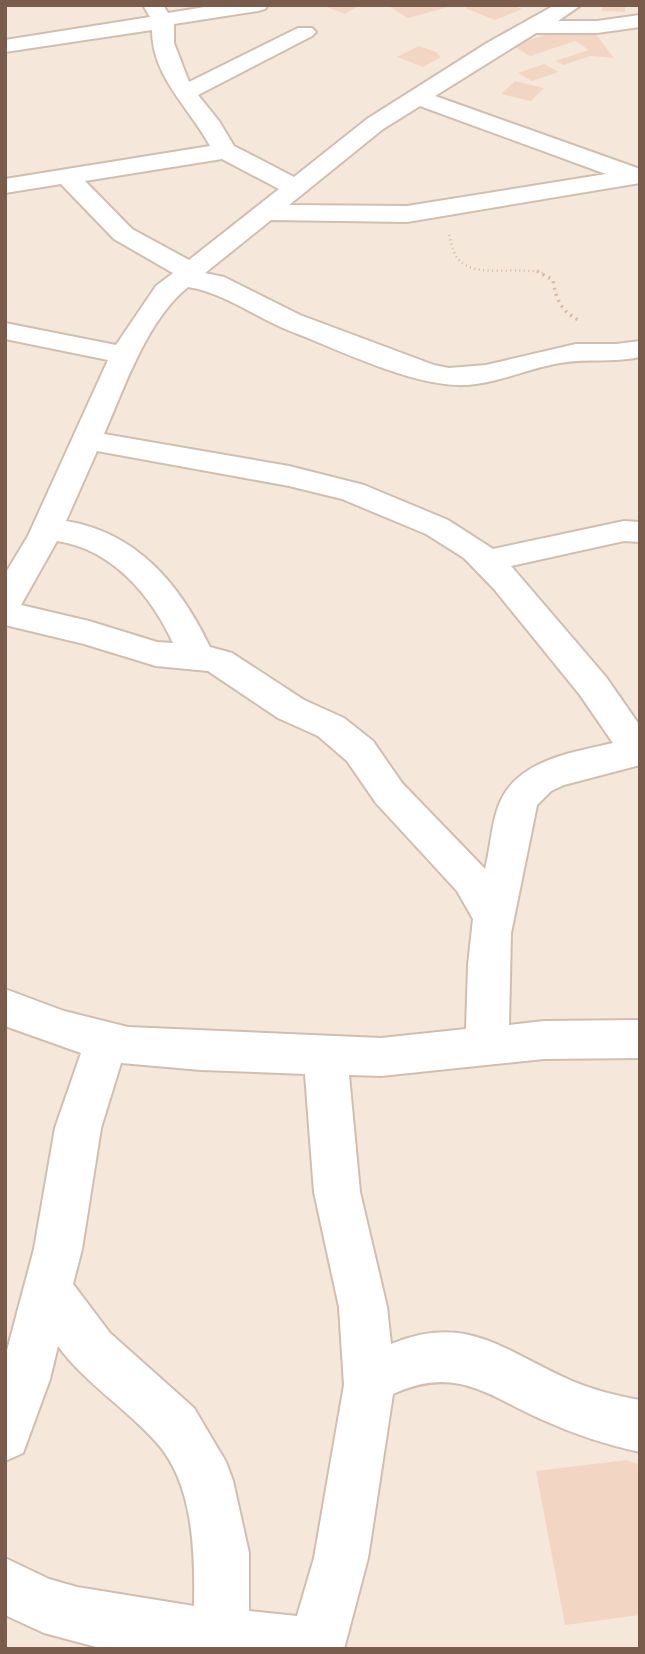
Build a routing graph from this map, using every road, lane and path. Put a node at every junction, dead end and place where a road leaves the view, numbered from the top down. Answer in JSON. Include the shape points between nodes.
{"nodes":[{"id":1,"x":258,"y":5,"type":"edge"},
{"id":2,"x":571,"y":5,"type":"edge"},
{"id":3,"x":159,"y":16,"type":"edge"},
{"id":4,"x":640,"y":21,"type":"edge"},
{"id":5,"x":535,"y":27,"type":"junction"},
{"id":6,"x":305,"y":32,"type":"dead end"},
{"id":7,"x":5,"y":47,"type":"edge"},
{"id":8,"x":185,"y":93,"type":"junction"},
{"id":9,"x":416,"y":97,"type":"junction"},
{"id":10,"x":225,"y":151,"type":"junction"},
{"id":11,"x":66,"y":176,"type":"junction"},
{"id":12,"x":638,"y":176,"type":"edge"},
{"id":13,"x":304,"y":182,"type":"junction"},
{"id":14,"x":5,"y":186,"type":"edge"},
{"id":15,"x":440,"y":209,"type":"junction"},
{"id":16,"x":265,"y":212,"type":"junction"},
{"id":17,"x":370,"y":214,"type":"junction"},
{"id":18,"x":187,"y":275,"type":"junction"},
{"id":19,"x":585,"y":322,"type":"dead end"},
{"id":20,"x":5,"y":331,"type":"edge"},
{"id":21,"x":640,"y":349,"type":"edge"},
{"id":22,"x":124,"y":355,"type":"junction"},
{"id":23,"x":88,"y":440,"type":"junction"},
{"id":24,"x":47,"y":529,"type":"junction"},
{"id":25,"x":640,"y":532,"type":"edge"},
{"id":26,"x":486,"y":561,"type":"junction"},
{"id":27,"x":5,"y":603,"type":"edge"},
{"id":28,"x":5,"y":613,"type":"edge"},
{"id":29,"x":197,"y":656,"type":"junction"},
{"id":30,"x":640,"y":751,"type":"edge"},
{"id":31,"x":493,"y":918,"type":"junction"},
{"id":32,"x":5,"y":1007,"type":"edge"},
{"id":33,"x":640,"y":1039,"type":"edge"},
{"id":34,"x":107,"y":1041,"type":"junction"},
{"id":35,"x":488,"y":1046,"type":"junction"},
{"id":36,"x":325,"y":1055,"type":"junction"},
{"id":37,"x":48,"y":1290,"type":"junction"},
{"id":38,"x":368,"y":1379,"type":"junction"},
{"id":39,"x":640,"y":1426,"type":"edge"},
{"id":40,"x":5,"y":1435,"type":"edge"},
{"id":41,"x":5,"y":1585,"type":"edge"},
{"id":42,"x":221,"y":1635,"type":"junction"},
{"id":43,"x":316,"y":1647,"type":"edge"}],
"edges":[{"from":1,"to":3,"type":"street"},
{"from":2,"to":5,"type":"street"},
{"from":3,"to":7,"type":"street"},
{"from":3,"to":8,"type":"street","via":[[167,58]]},
{"from":4,"to":5,"type":"street","via":[[597,27]]},
{"from":5,"to":9,"type":"street"},
{"from":6,"to":8,"type":"street"},
{"from":8,"to":10,"type":"street"},
{"from":9,"to":12,"type":"street"},
{"from":9,"to":13,"type":"street"},
{"from":10,"to":11,"type":"street"},
{"from":10,"to":13,"type":"street"},
{"from":11,"to":14,"type":"street"},
{"from":11,"to":18,"type":"street","via":[[123,234]]},
{"from":12,"to":15,"type":"street"},
{"from":13,"to":16,"type":"street"},
{"from":13,"to":17,"type":"street"},
{"from":15,"to":17,"type":"street"},
{"from":15,"to":19,"type":"path","via":[[460,263],[480,270],[518,267],[542,271],[553,280],[563,312]]},
{"from":16,"to":17,"type":"street"},
{"from":16,"to":18,"type":"street"},
{"from":18,"to":21,"type":"street","via":[[290,321],[448,378],[488,374],[578,352],[616,354]]},
{"from":18,"to":22,"type":"street","via":[[165,292]]},
{"from":20,"to":22,"type":"street"},
{"from":22,"to":23,"type":"street"},
{"from":23,"to":24,"type":"street"},
{"from":23,"to":26,"type":"street","via":[[353,492],[437,527]]},
{"from":24,"to":27,"type":"street"},
{"from":24,"to":29,"type":"street","via":[[84,535],[131,559],[181,622]]},
{"from":25,"to":26,"type":"street","via":[[611,533]]},
{"from":26,"to":30,"type":"street","via":[[593,686]]},
{"from":28,"to":29,"type":"street","via":[[156,654]]},
{"from":29,"to":31,"type":"street","via":[[220,662],[291,709],[342,735],[471,880]]},
{"from":30,"to":31,"type":"street","via":[[563,772],[529,788],[514,808],[512,840]]},
{"from":31,"to":35,"type":"street"},
{"from":32,"to":34,"type":"street"},
{"from":33,"to":35,"type":"street"},
{"from":34,"to":36,"type":"street","via":[[128,1046]]},
{"from":34,"to":37,"type":"street","via":[[78,1128]]},
{"from":35,"to":36,"type":"street","via":[[381,1057]]},
{"from":36,"to":38,"type":"street","via":[[337,1192],[363,1307]]},
{"from":37,"to":40,"type":"street"},
{"from":37,"to":42,"type":"street","via":[[92,1351],[176,1426],[207,1481],[222,1553]]},
{"from":38,"to":39,"type":"street","via":[[435,1356],[478,1362],[565,1403]]},
{"from":38,"to":43,"type":"street","via":[[341,1558]]},
{"from":41,"to":42,"type":"street","via":[[41,1604],[86,1616]]},
{"from":42,"to":43,"type":"street"}]}
